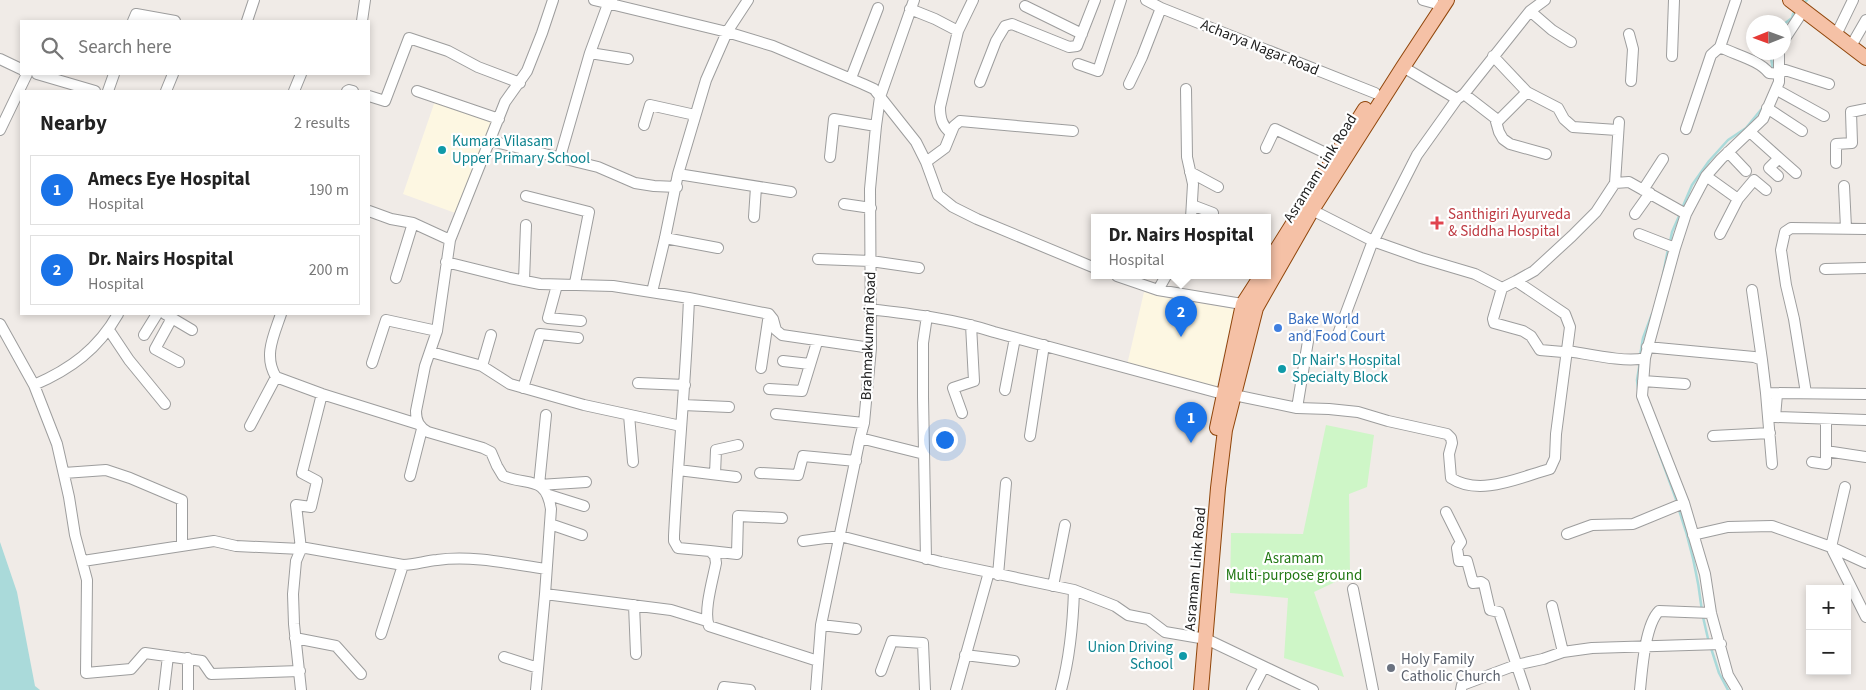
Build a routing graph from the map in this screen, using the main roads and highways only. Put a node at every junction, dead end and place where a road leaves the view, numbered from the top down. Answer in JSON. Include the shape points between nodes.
{"nodes":[{"id":1,"x":1790,"y":0,"type":"edge"},
{"id":2,"x":1435,"y":1,"type":"edge"},
{"id":3,"x":1866,"y":58,"type":"edge"},
{"id":4,"x":1271,"y":259,"type":"edge"},
{"id":5,"x":1271,"y":272,"type":"edge"},
{"id":6,"x":1260,"y":279,"type":"edge"},
{"id":7,"x":1267,"y":279,"type":"edge"},
{"id":8,"x":1249,"y":306,"type":"junction"},
{"id":9,"x":1202,"y":639,"type":"junction"},
{"id":10,"x":1194,"y":690,"type":"edge"},
{"id":11,"x":1202,"y":690,"type":"edge"}],
"edges":[{"from":1,"to":3,"type":"main road"},
{"from":2,"to":4,"type":"main road","name":"Asramam Link Road"},
{"from":2,"to":5,"type":"main road","name":"Asramam Link Road","via":[[1402,67]]},
{"from":6,"to":8,"type":"main road","name":"Asramam Link Road"},
{"from":7,"to":8,"type":"main road","name":"Asramam Link Road"},
{"from":8,"to":9,"type":"main road","name":"Asramam Link Road","via":[[1229,394],[1216,430]]},
{"from":9,"to":10,"type":"main road","name":"Asramam Link Road"},
{"from":9,"to":11,"type":"main road","name":"Asramam Link Road"}]}
